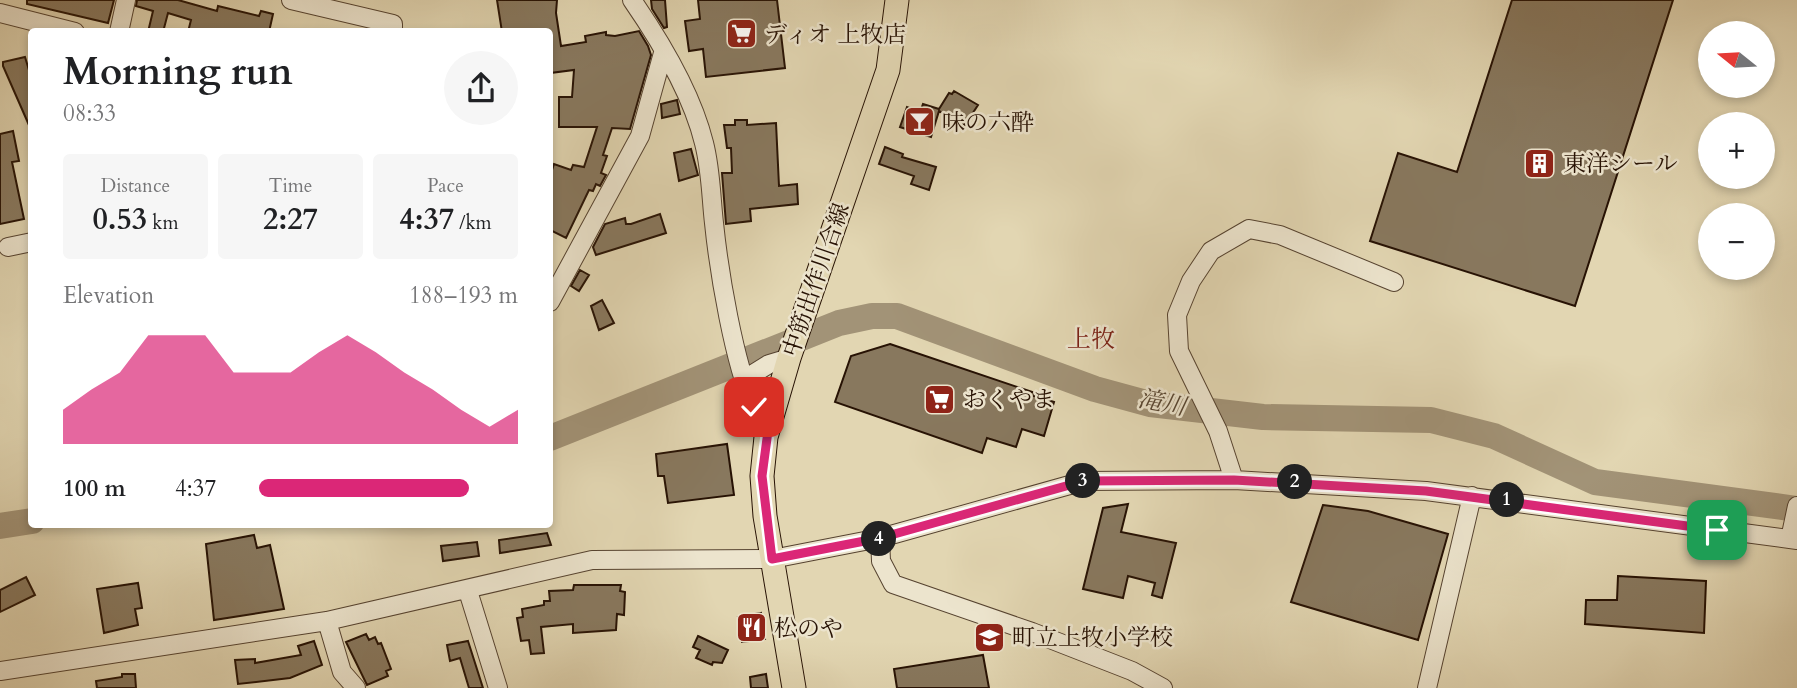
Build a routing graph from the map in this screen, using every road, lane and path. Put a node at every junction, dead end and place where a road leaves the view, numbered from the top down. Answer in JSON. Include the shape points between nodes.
{"nodes":[{"id":1,"x":126,"y":0,"type":"edge"},
{"id":2,"x":291,"y":0,"type":"edge"},
{"id":3,"x":632,"y":0,"type":"edge"},
{"id":4,"x":897,"y":0,"type":"edge"},
{"id":5,"x":331,"y":5,"type":"edge"},
{"id":6,"x":364,"y":8,"type":"edge"},
{"id":7,"x":0,"y":13,"type":"edge"},
{"id":8,"x":38,"y":28,"type":"edge"},
{"id":9,"x":120,"y":28,"type":"edge"},
{"id":10,"x":393,"y":28,"type":"edge"},
{"id":11,"x":663,"y":54,"type":"junction"},
{"id":12,"x":28,"y":243,"type":"edge"},
{"id":13,"x":8,"y":247,"type":"dead end"},
{"id":14,"x":1394,"y":282,"type":"dead end"},
{"id":15,"x":553,"y":296,"type":"edge"},
{"id":16,"x":789,"y":358,"type":"junction"},
{"id":17,"x":745,"y":379,"type":"junction"},
{"id":18,"x":770,"y":416,"type":"junction"},
{"id":19,"x":1234,"y":480,"type":"junction"},
{"id":20,"x":1472,"y":496,"type":"junction"},
{"id":21,"x":1797,"y":506,"type":"edge"},
{"id":22,"x":1793,"y":535,"type":"edge"},
{"id":23,"x":880,"y":538,"type":"junction"},
{"id":24,"x":772,"y":559,"type":"junction"},
{"id":25,"x":468,"y":591,"type":"junction"},
{"id":26,"x":327,"y":621,"type":"junction"},
{"id":27,"x":0,"y":671,"type":"edge"},
{"id":28,"x":356,"y":688,"type":"edge"},
{"id":29,"x":498,"y":688,"type":"edge"},
{"id":30,"x":794,"y":688,"type":"edge"},
{"id":31,"x":1163,"y":688,"type":"edge"},
{"id":32,"x":1427,"y":688,"type":"edge"}],
"edges":[{"from":1,"to":9,"type":"street"},
{"from":2,"to":5,"type":"street"},
{"from":3,"to":11,"type":"street"},
{"from":4,"to":16,"type":"main road","name":"中筋出作川合線","via":[[888,70]]},
{"from":5,"to":6,"type":"street"},
{"from":6,"to":10,"type":"street"},
{"from":7,"to":8,"type":"street"},
{"from":11,"to":15,"type":"street","via":[[640,136]]},
{"from":11,"to":17,"type":"street","via":[[692,107],[705,146],[714,226]]},
{"from":12,"to":13,"type":"street"},
{"from":14,"to":19,"type":"street","via":[[1280,235],[1248,229],[1211,251],[1191,281],[1177,315],[1180,351],[1218,431]]},
{"from":16,"to":17,"type":"street"},
{"from":16,"to":18,"type":"main road","name":"中筋出作川合線"},
{"from":17,"to":18,"type":"street","via":[[754,407]]},
{"from":18,"to":24,"type":"main road","name":"中筋出作川合線","via":[[762,476]]},
{"from":19,"to":20,"type":"street"},
{"from":19,"to":23,"type":"street","via":[[1084,481]]},
{"from":20,"to":22,"type":"street"},
{"from":20,"to":32,"type":"street"},
{"from":21,"to":22,"type":"street"},
{"from":23,"to":24,"type":"street"},
{"from":23,"to":31,"type":"street","via":[[881,561],[893,584],[1032,632]]},
{"from":24,"to":25,"type":"street","via":[[592,560]]},
{"from":24,"to":30,"type":"main road","name":"中筋出作川合線"},
{"from":25,"to":26,"type":"street"},
{"from":25,"to":29,"type":"street"},
{"from":26,"to":27,"type":"street"},
{"from":26,"to":28,"type":"street","via":[[342,672]]}]}
